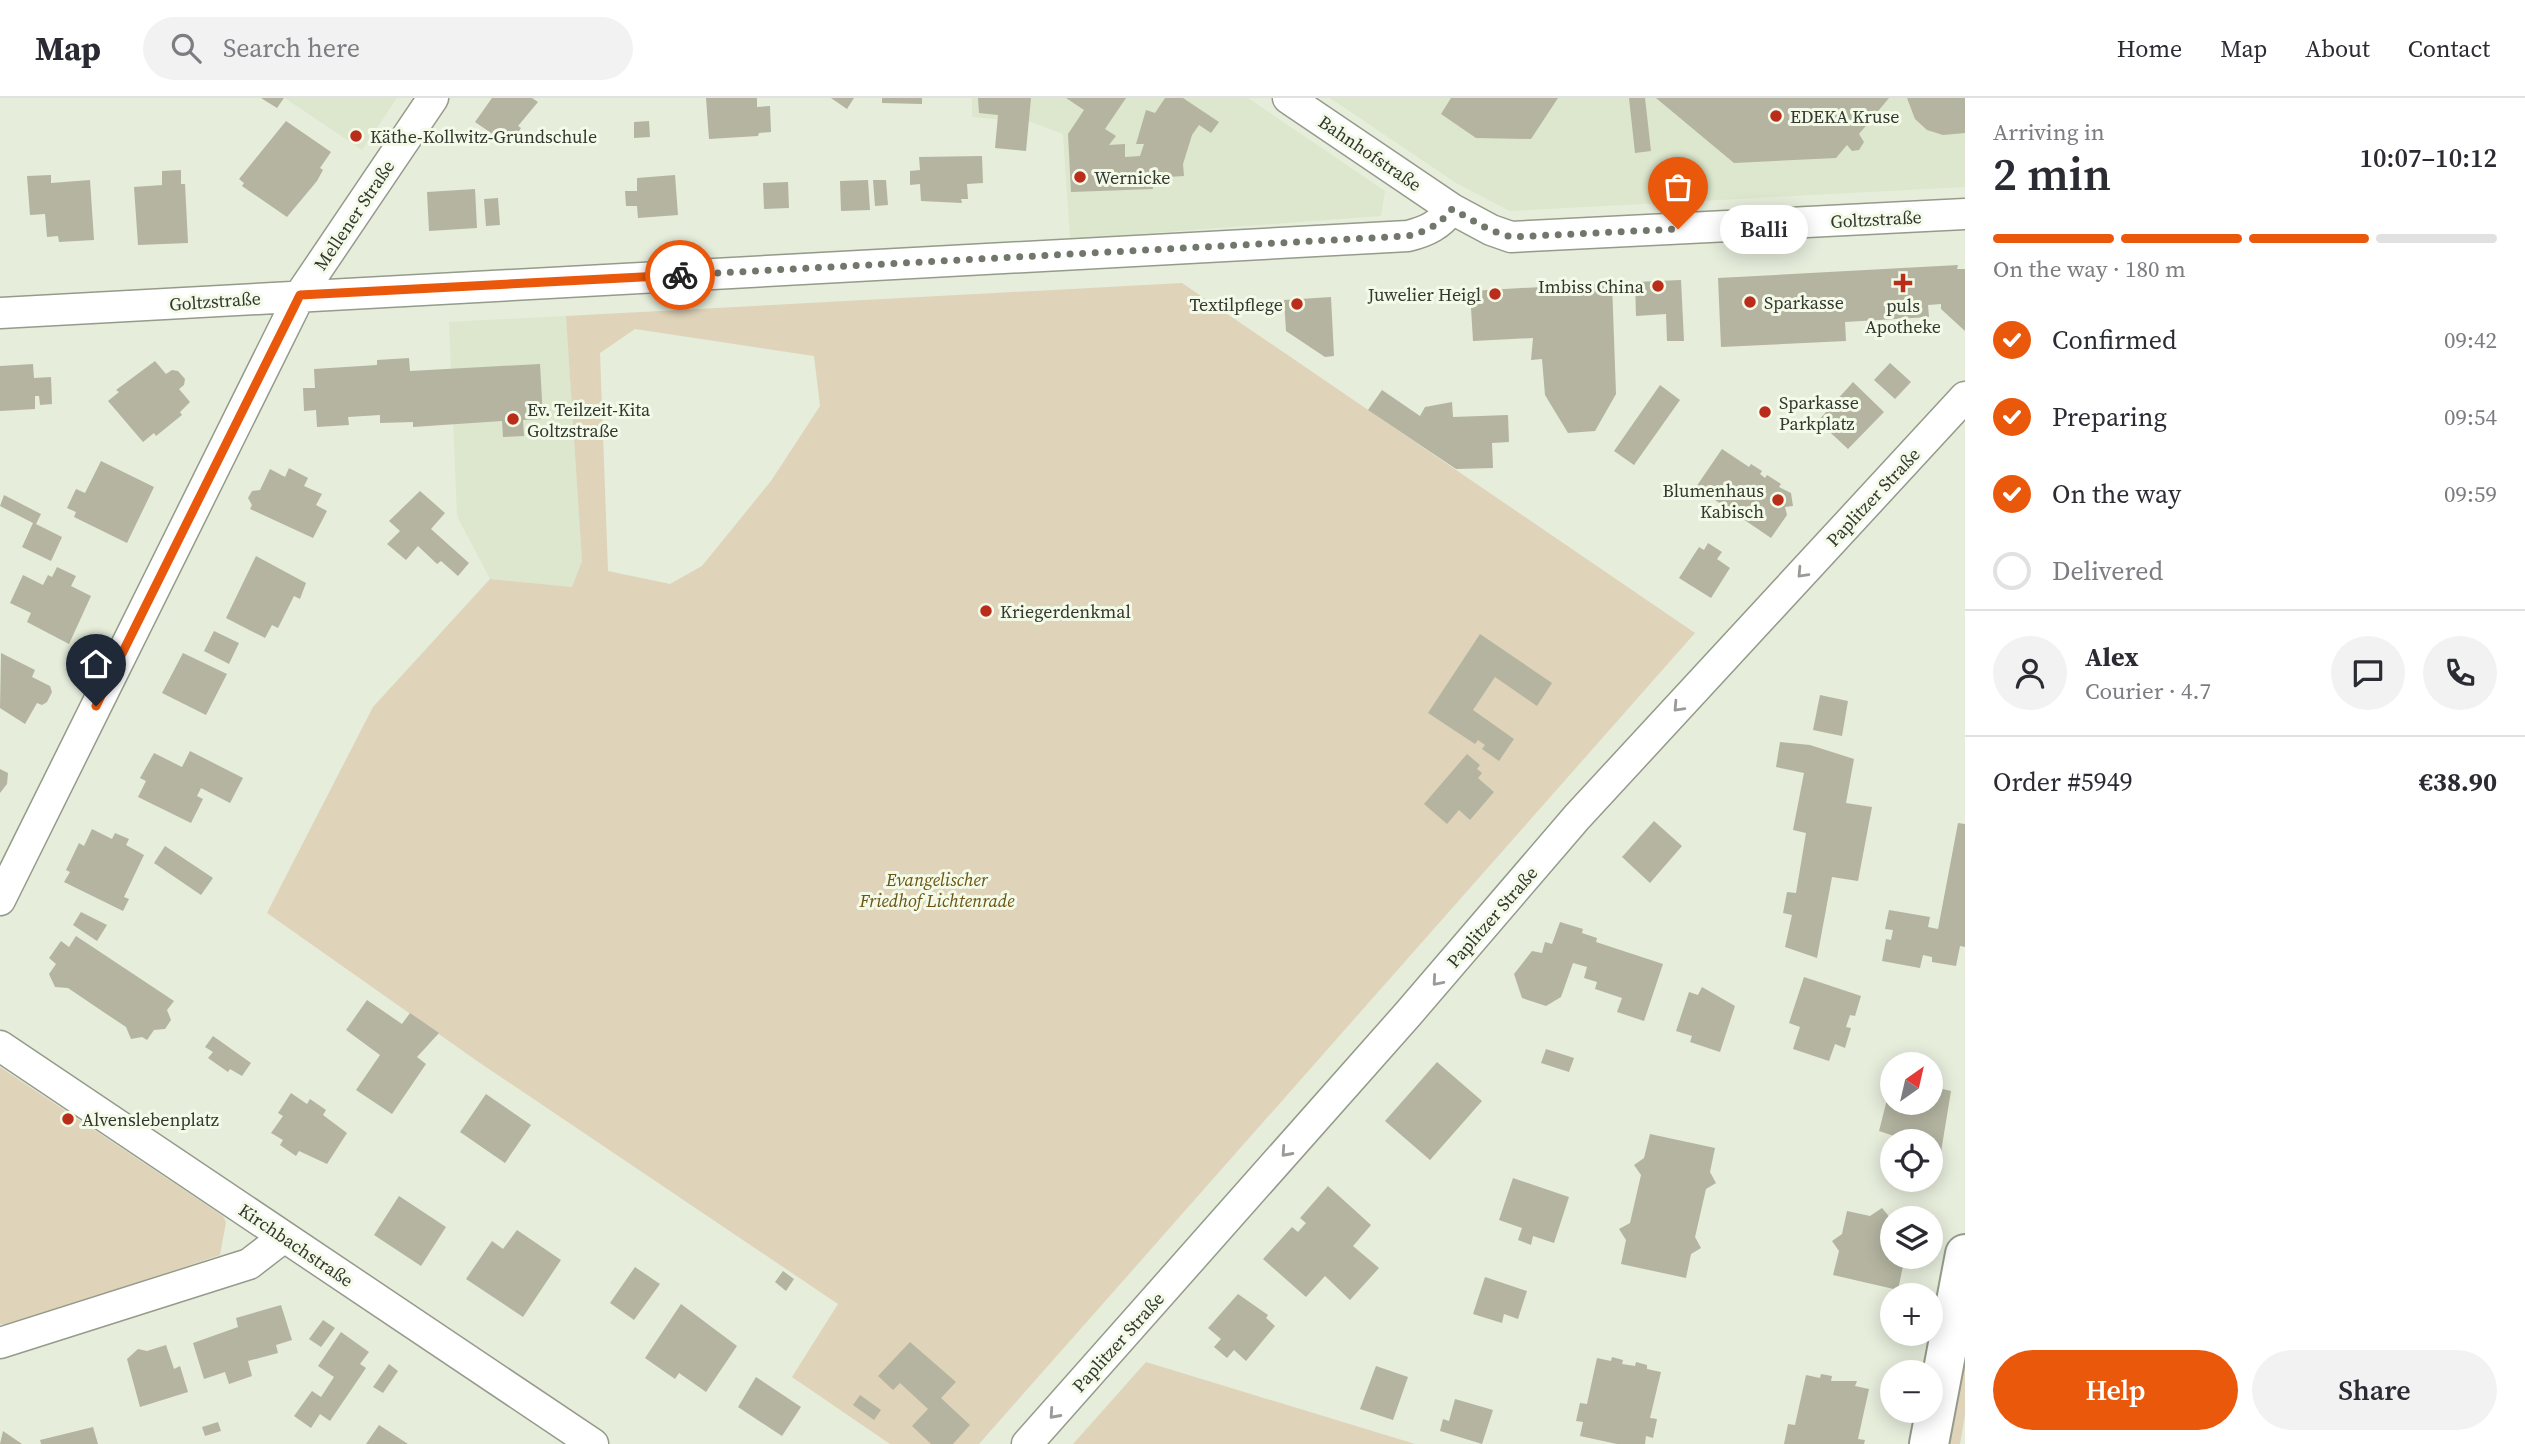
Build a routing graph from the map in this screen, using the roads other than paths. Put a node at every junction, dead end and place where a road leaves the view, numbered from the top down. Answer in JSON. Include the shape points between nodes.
{"nodes":[{"id":1,"x":432,"y":98,"type":"edge"},
{"id":2,"x":1288,"y":98,"type":"edge"},
{"id":3,"x":1452,"y":209,"type":"junction"},
{"id":4,"x":1965,"y":214,"type":"edge"},
{"id":5,"x":300,"y":295,"type":"junction"},
{"id":6,"x":0,"y":313,"type":"edge"},
{"id":7,"x":1965,"y":397,"type":"edge"},
{"id":8,"x":0,"y":900,"type":"edge"},
{"id":9,"x":0,"y":1046,"type":"edge"},
{"id":10,"x":284,"y":1237,"type":"junction"},
{"id":11,"x":1965,"y":1254,"type":"edge"},
{"id":12,"x":0,"y":1343,"type":"edge"},
{"id":13,"x":593,"y":1444,"type":"edge"},
{"id":14,"x":1027,"y":1444,"type":"edge"},
{"id":15,"x":1929,"y":1444,"type":"edge"}],
"edges":[{"from":1,"to":5,"type":"street","name":"Mellener Straße"},
{"from":2,"to":3,"type":"street","name":"Bahnhofstraße"},
{"from":3,"to":4,"type":"street","name":"Goltzstraße","via":[[1490,230],[1529,238]]},
{"from":3,"to":5,"type":"street","name":"Goltzstraße","via":[[1429,230],[1395,237]]},
{"from":5,"to":6,"type":"street","name":"Goltzstraße"},
{"from":5,"to":8,"type":"street","name":"Mellener Straße"},
{"from":7,"to":14,"type":"street","name":"Paplitzer Straße","one_way":true,"via":[[1577,817]]},
{"from":9,"to":10,"type":"street","name":"Kirchbachstraße"},
{"from":10,"to":12,"type":"street","via":[[249,1264]]},
{"from":10,"to":13,"type":"street","name":"Kirchbachstraße"},
{"from":11,"to":15,"type":"main road"}]}
